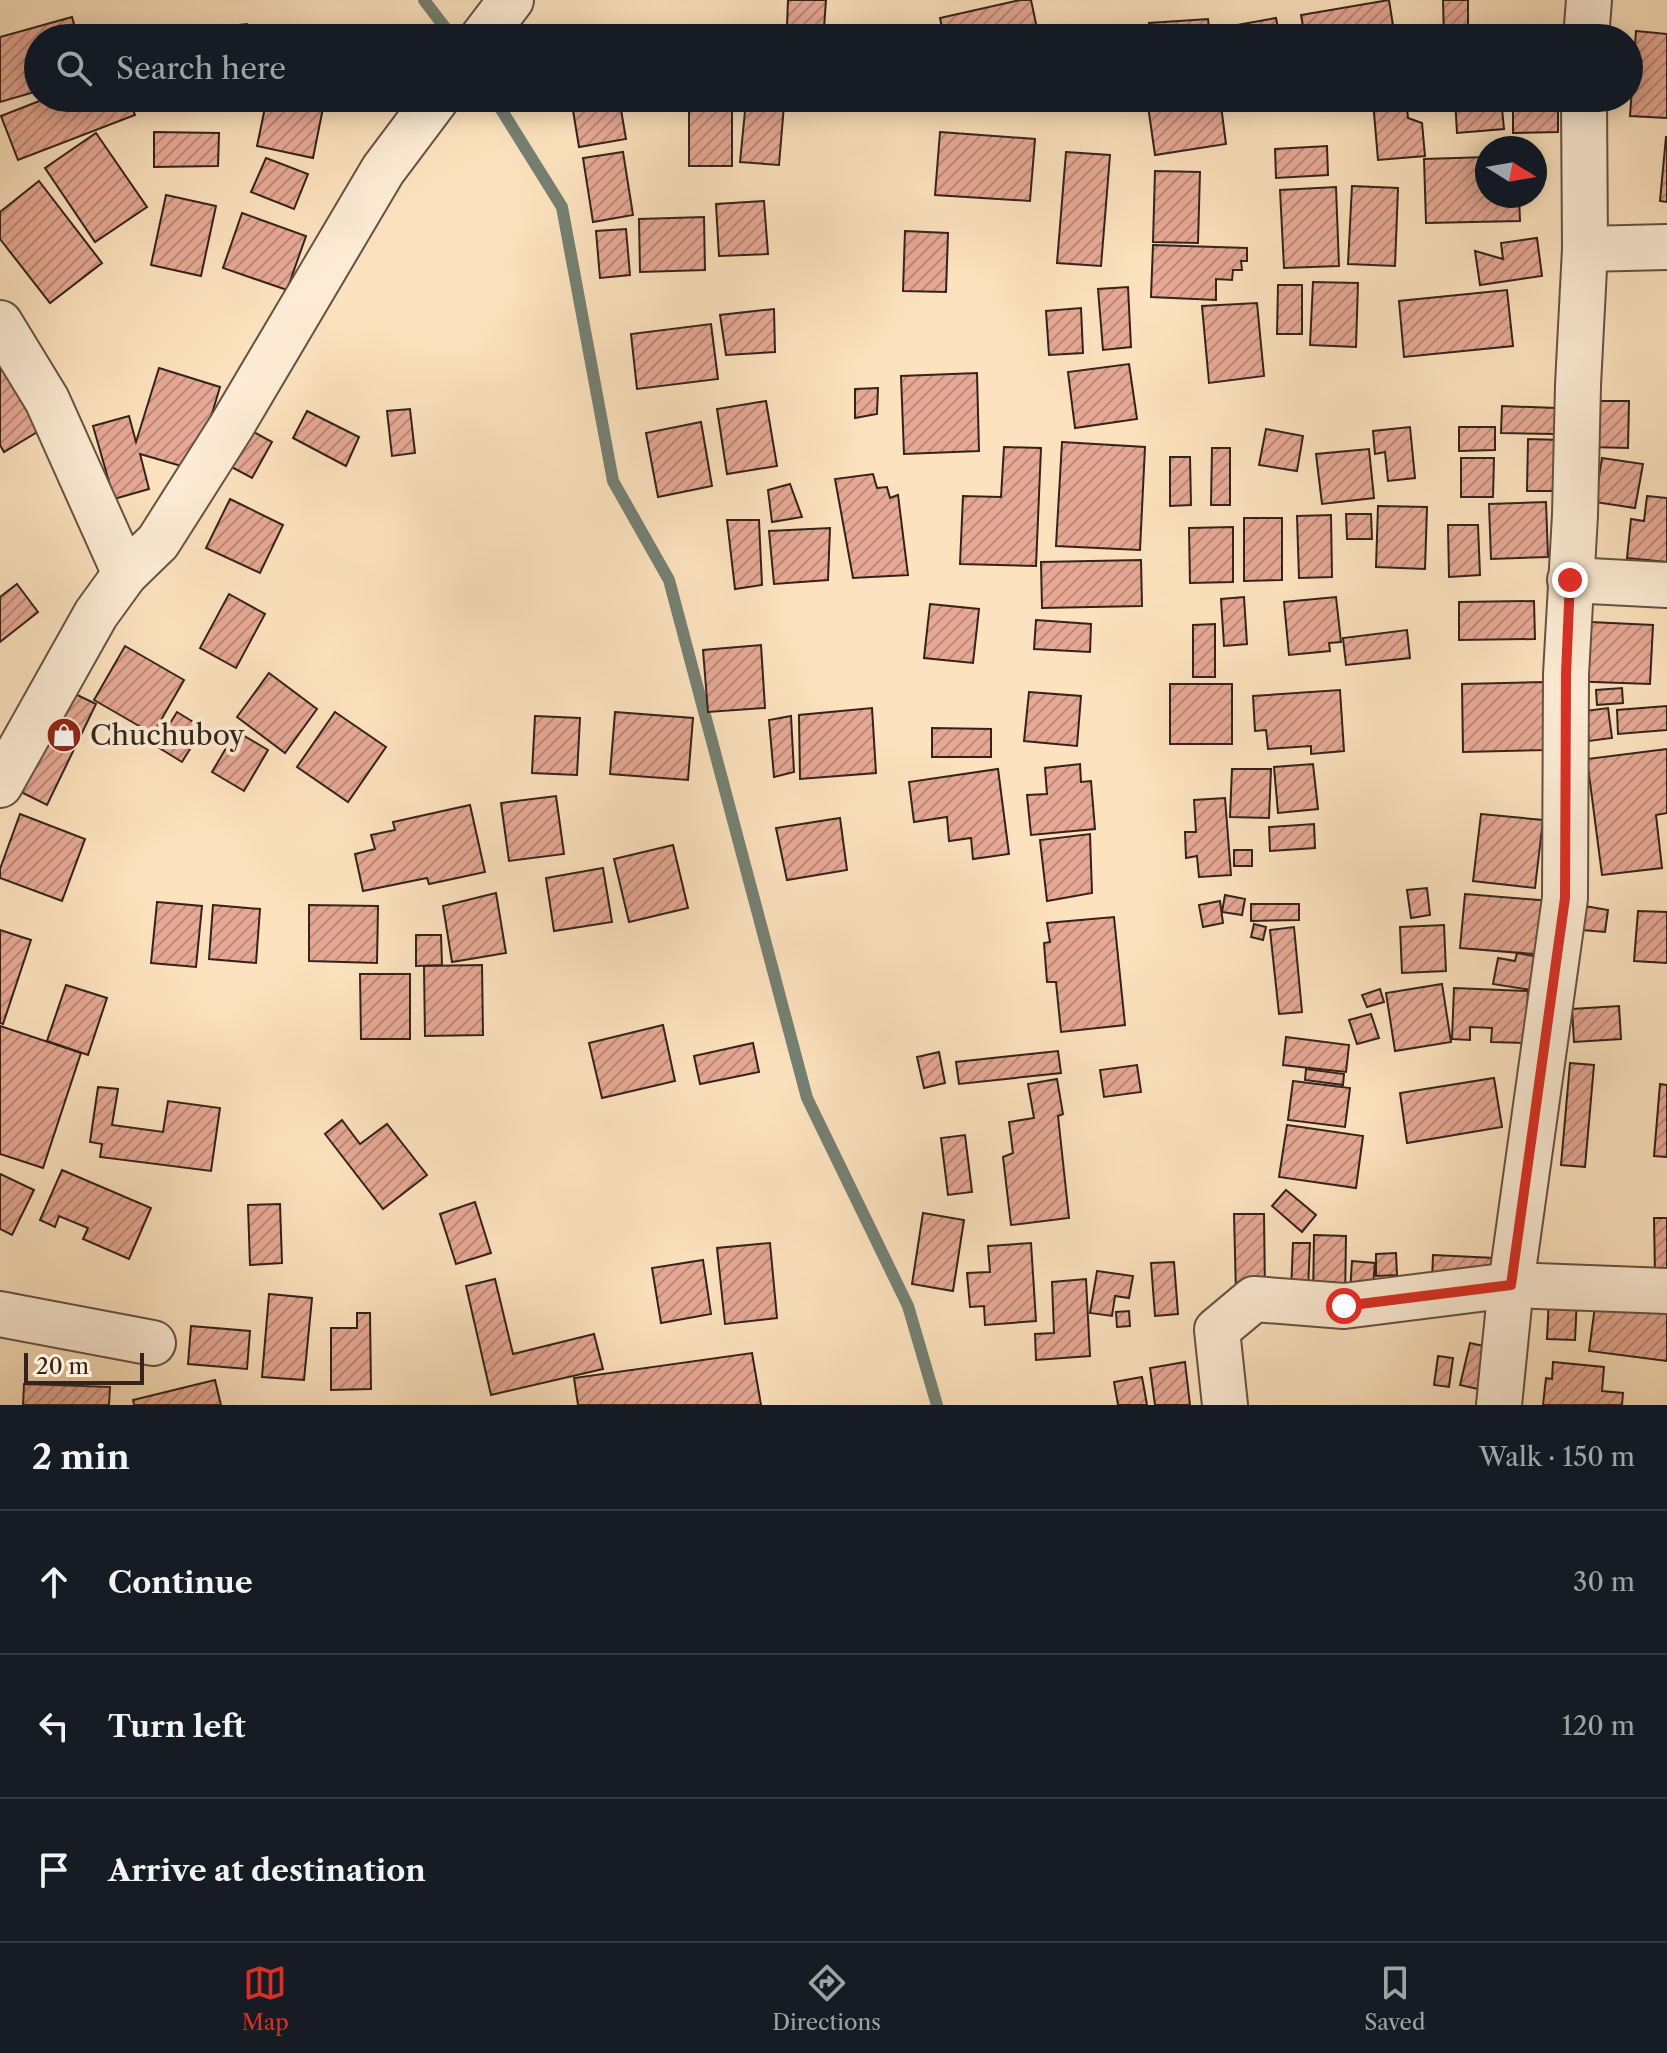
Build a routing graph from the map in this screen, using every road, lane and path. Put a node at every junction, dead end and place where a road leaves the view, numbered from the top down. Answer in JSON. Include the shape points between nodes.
{"nodes":[{"id":1,"x":511,"y":0,"type":"edge"},
{"id":2,"x":1589,"y":0,"type":"edge"},
{"id":3,"x":493,"y":24,"type":"edge"},
{"id":4,"x":1587,"y":24,"type":"edge"},
{"id":5,"x":426,"y":112,"type":"edge"},
{"id":6,"x":1584,"y":112,"type":"edge"},
{"id":7,"x":1667,"y":247,"type":"edge"},
{"id":8,"x":1585,"y":249,"type":"junction"},
{"id":9,"x":0,"y":323,"type":"edge"},
{"id":10,"x":125,"y":574,"type":"junction"},
{"id":11,"x":1570,"y":580,"type":"junction"},
{"id":12,"x":1667,"y":585,"type":"edge"},
{"id":13,"x":0,"y":785,"type":"edge"},
{"id":14,"x":1511,"y":1285,"type":"junction"},
{"id":15,"x":1667,"y":1291,"type":"edge"},
{"id":16,"x":0,"y":1314,"type":"edge"},
{"id":17,"x":153,"y":1343,"type":"dead end"},
{"id":18,"x":1225,"y":1405,"type":"edge"},
{"id":19,"x":1499,"y":1405,"type":"edge"}],
"edges":[{"from":1,"to":3,"type":"street"},
{"from":2,"to":4,"type":"street"},
{"from":5,"to":10,"type":"street","via":[[383,170],[158,542]]},
{"from":6,"to":8,"type":"street"},
{"from":7,"to":8,"type":"street"},
{"from":8,"to":11,"type":"street"},
{"from":9,"to":10,"type":"street","via":[[47,400]]},
{"from":10,"to":13,"type":"street","via":[[96,614]]},
{"from":11,"to":12,"type":"street"},
{"from":11,"to":14,"type":"street","via":[[1565,898]]},
{"from":14,"to":15,"type":"street"},
{"from":14,"to":18,"type":"street","via":[[1344,1306],[1254,1299],[1217,1330]]},
{"from":14,"to":19,"type":"street"},
{"from":16,"to":17,"type":"street"}]}
